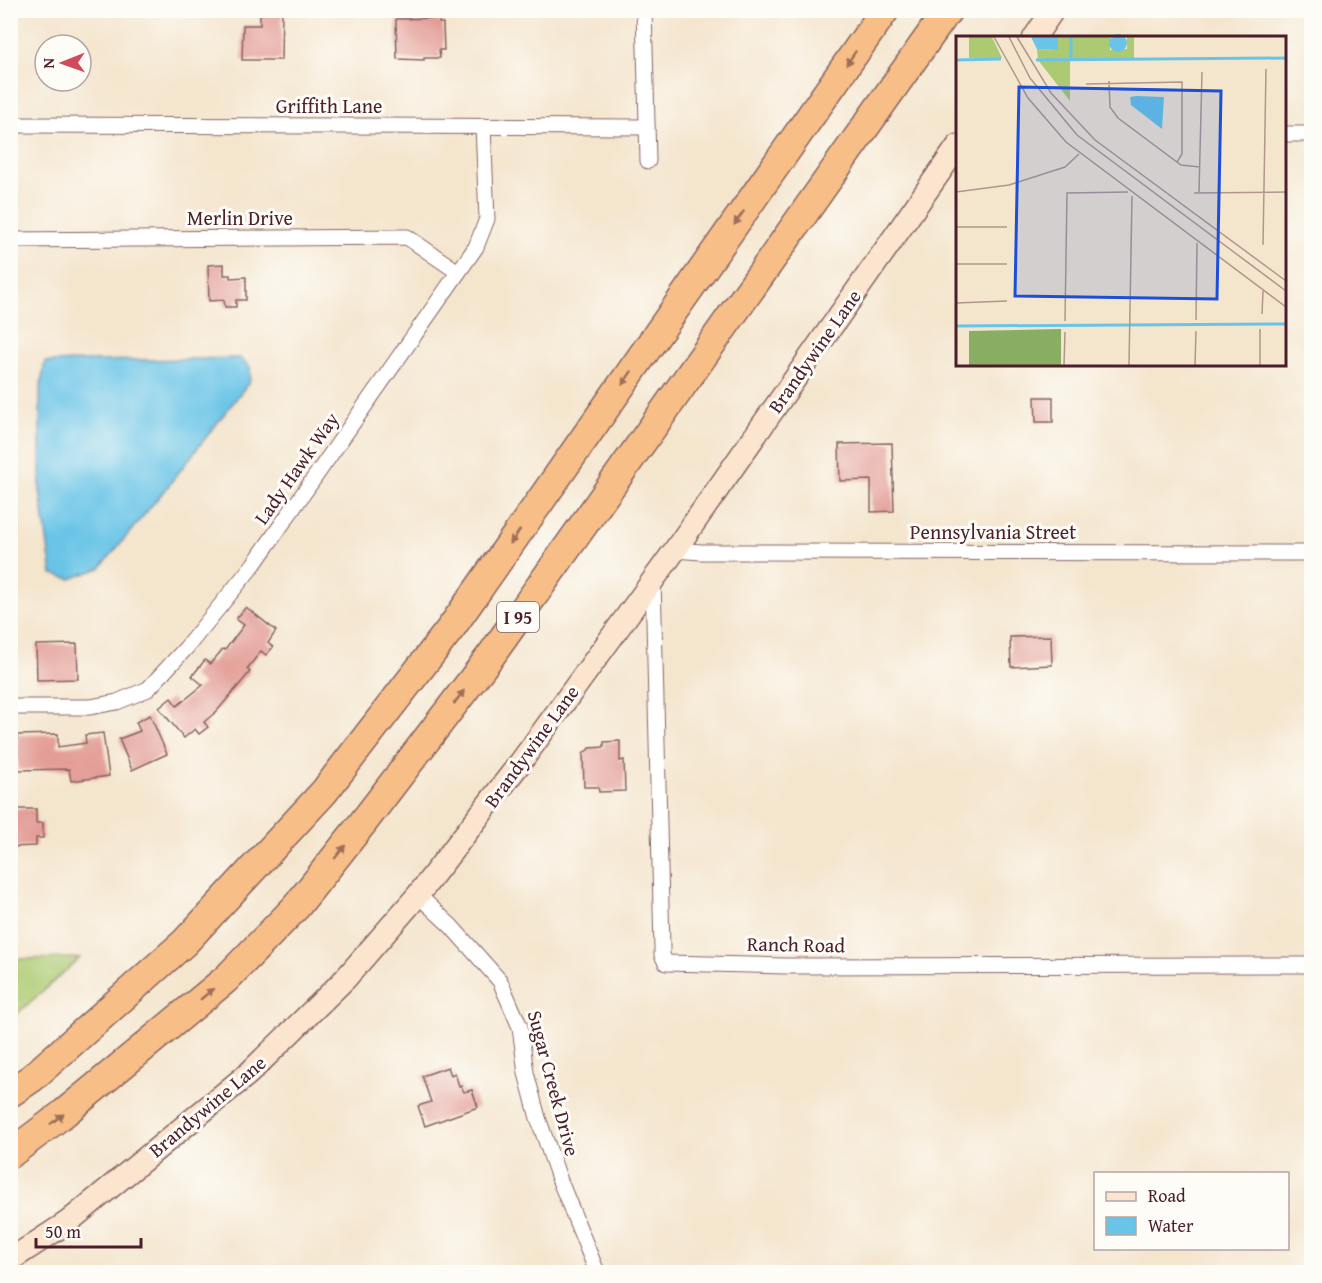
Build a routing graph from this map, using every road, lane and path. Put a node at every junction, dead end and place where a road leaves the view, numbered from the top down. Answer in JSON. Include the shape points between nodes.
{"nodes":[{"id":1,"x":644,"y":10,"type":"edge"},
{"id":2,"x":885,"y":10,"type":"edge"},
{"id":3,"x":948,"y":10,"type":"edge"},
{"id":4,"x":1053,"y":10,"type":"edge"},
{"id":5,"x":1035,"y":36,"type":"edge"},
{"id":6,"x":10,"y":125,"type":"edge"},
{"id":7,"x":483,"y":126,"type":"junction"},
{"id":8,"x":646,"y":127,"type":"junction"},
{"id":9,"x":1286,"y":134,"type":"edge"},
{"id":10,"x":1311,"y":134,"type":"edge"},
{"id":11,"x":956,"y":147,"type":"edge"},
{"id":12,"x":648,"y":161,"type":"dead end"},
{"id":13,"x":10,"y":240,"type":"edge"},
{"id":14,"x":458,"y":273,"type":"junction"},
{"id":15,"x":675,"y":550,"type":"junction"},
{"id":16,"x":1311,"y":553,"type":"edge"},
{"id":17,"x":654,"y":578,"type":"junction"},
{"id":18,"x":10,"y":708,"type":"edge"},
{"id":19,"x":418,"y":895,"type":"junction"},
{"id":20,"x":1311,"y":965,"type":"edge"},
{"id":21,"x":10,"y":1093,"type":"edge"},
{"id":22,"x":10,"y":1154,"type":"edge"},
{"id":23,"x":10,"y":1260,"type":"edge"},
{"id":24,"x":597,"y":1272,"type":"edge"}],
"edges":[{"from":1,"to":8,"type":"street"},
{"from":2,"to":21,"type":"highway","number":"I 95","one_way":true,"via":[[451,628],[324,792],[185,942],[32,1078]]},
{"from":22,"to":3,"type":"highway","number":"I 95","one_way":true,"via":[[226,979],[296,906],[492,654]]},
{"from":4,"to":5,"type":"street"},
{"from":6,"to":7,"type":"street","name":"Griffith Lane"},
{"from":7,"to":8,"type":"street","name":"Griffith Lane"},
{"from":7,"to":14,"type":"street","name":"Lady Hawk Way","via":[[487,219],[476,247]]},
{"from":8,"to":12,"type":"street"},
{"from":9,"to":10,"type":"street"},
{"from":11,"to":15,"type":"street","name":"Brandywine Lane"},
{"from":13,"to":14,"type":"street","name":"Merlin Drive","via":[[407,237]]},
{"from":14,"to":18,"type":"street","name":"Lady Hawk Way","via":[[254,564],[147,689],[117,702],[90,707]]},
{"from":15,"to":16,"type":"street","name":"Pennsylvania Street"},
{"from":15,"to":17,"type":"street","name":"Brandywine Lane"},
{"from":17,"to":19,"type":"street","name":"Brandywine Lane","via":[[520,764]]},
{"from":17,"to":20,"type":"street","name":"Ranch Road","via":[[662,955],[666,963]]},
{"from":19,"to":23,"type":"street","name":"Brandywine Lane","via":[[345,979],[248,1074],[68,1222]]},
{"from":19,"to":24,"type":"street","name":"Sugar Creek Drive","via":[[500,981],[520,1027],[526,1073],[538,1118]]}]}
